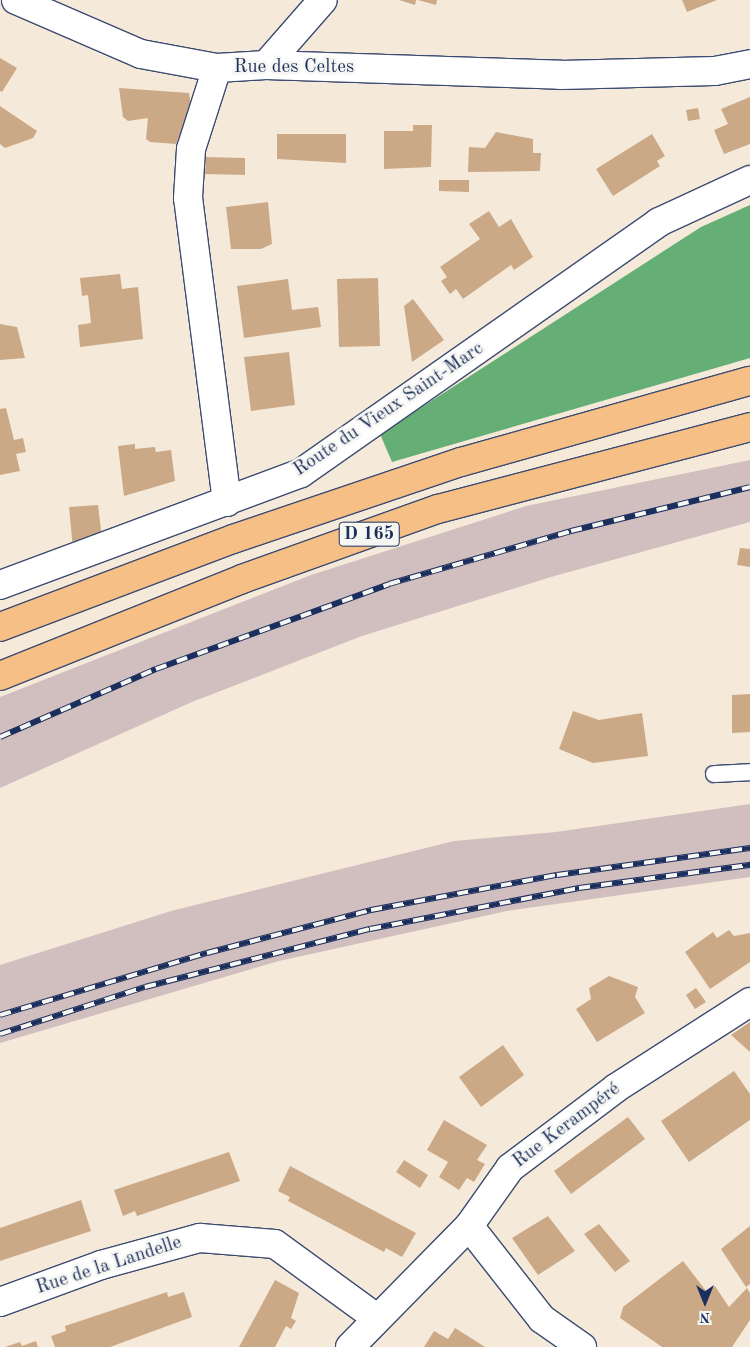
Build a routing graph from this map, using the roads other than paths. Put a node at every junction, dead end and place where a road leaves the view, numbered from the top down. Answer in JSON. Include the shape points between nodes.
{"nodes":[{"id":1,"x":16,"y":0,"type":"edge"},
{"id":2,"x":323,"y":0,"type":"edge"},
{"id":3,"x":750,"y":64,"type":"edge"},
{"id":4,"x":266,"y":65,"type":"junction"},
{"id":5,"x":217,"y":68,"type":"junction"},
{"id":6,"x":750,"y":180,"type":"edge"},
{"id":7,"x":750,"y":381,"type":"edge"},
{"id":8,"x":750,"y":427,"type":"edge"},
{"id":9,"x":227,"y":502,"type":"junction"},
{"id":10,"x":0,"y":586,"type":"edge"},
{"id":11,"x":0,"y":627,"type":"edge"},
{"id":12,"x":0,"y":676,"type":"edge"},
{"id":13,"x":750,"y":772,"type":"edge"},
{"id":14,"x":714,"y":774,"type":"dead end"},
{"id":15,"x":750,"y":1002,"type":"edge"},
{"id":16,"x":469,"y":1226,"type":"junction"},
{"id":17,"x":0,"y":1302,"type":"edge"},
{"id":18,"x":375,"y":1317,"type":"junction"},
{"id":19,"x":350,"y":1347,"type":"edge"},
{"id":20,"x":582,"y":1347,"type":"edge"}],
"edges":[{"from":1,"to":5,"type":"street","via":[[142,54]]},
{"from":2,"to":4,"type":"street"},
{"from":3,"to":4,"type":"street","name":"Rue des Celtes","via":[[715,71],[562,75]]},
{"from":4,"to":5,"type":"street","name":"Rue des Celtes"},
{"from":5,"to":9,"type":"street","name":"Rue des Celtes","via":[[191,149],[188,198]]},
{"from":6,"to":9,"type":"street","name":"Route du Vieux Saint-Marc","via":[[659,222],[301,473]]},
{"from":7,"to":11,"type":"highway","number":"D 165","via":[[461,462],[232,539]]},
{"from":8,"to":12,"type":"highway","number":"D 165","via":[[438,509],[242,579]]},
{"from":9,"to":10,"type":"street","name":"Route du Vieux Saint-Marc"},
{"from":13,"to":14,"type":"lane"},
{"from":15,"to":16,"type":"street","name":"Rue Kerampéré","via":[[616,1088],[510,1168]]},
{"from":16,"to":18,"type":"street","name":"Rue Kerampéré"},
{"from":16,"to":20,"type":"street","via":[[542,1319]]},
{"from":17,"to":18,"type":"street","name":"Rue de la Landelle","via":[[101,1265],[200,1238],[275,1244]]},
{"from":18,"to":19,"type":"street","name":"Rue Kerampéré"}]}
